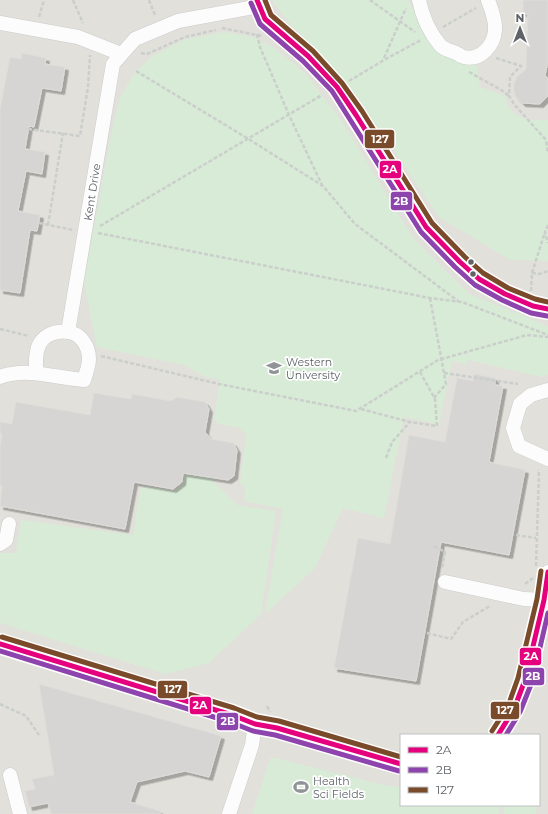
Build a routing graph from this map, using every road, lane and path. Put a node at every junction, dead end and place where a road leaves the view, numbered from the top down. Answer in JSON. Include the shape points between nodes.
{"nodes":[{"id":1,"x":44,"y":0,"type":"edge"},
{"id":2,"x":73,"y":0,"type":"edge"},
{"id":3,"x":149,"y":0,"type":"edge"},
{"id":4,"x":370,"y":0,"type":"edge"},
{"id":5,"x":419,"y":0,"type":"edge"},
{"id":6,"x":488,"y":1,"type":"edge"},
{"id":7,"x":254,"y":5,"type":"edge"},
{"id":8,"x":406,"y":7,"type":"dead end"},
{"id":9,"x":155,"y":15,"type":"dead end"},
{"id":10,"x":38,"y":20,"type":"dead end"},
{"id":11,"x":401,"y":22,"type":"junction"},
{"id":12,"x":0,"y":23,"type":"edge"},
{"id":13,"x":85,"y":29,"type":"dead end"},
{"id":14,"x":432,"y":33,"type":"junction"},
{"id":15,"x":258,"y":35,"type":"junction"},
{"id":16,"x":263,"y":36,"type":"dead end"},
{"id":17,"x":124,"y":51,"type":"junction"},
{"id":18,"x":90,"y":55,"type":"dead end"},
{"id":19,"x":492,"y":57,"type":"dead end"},
{"id":20,"x":384,"y":60,"type":"junction"},
{"id":21,"x":136,"y":71,"type":"dead end"},
{"id":22,"x":345,"y":83,"type":"dead end"},
{"id":23,"x":322,"y":95,"type":"dead end"},
{"id":24,"x":289,"y":115,"type":"junction"},
{"id":25,"x":28,"y":129,"type":"dead end"},
{"id":26,"x":63,"y":133,"type":"junction"},
{"id":27,"x":247,"y":138,"type":"junction"},
{"id":28,"x":547,"y":140,"type":"edge"},
{"id":29,"x":548,"y":153,"type":"edge"},
{"id":30,"x":323,"y":186,"type":"junction"},
{"id":31,"x":39,"y":223,"type":"dead end"},
{"id":32,"x":48,"y":225,"type":"junction"},
{"id":33,"x":548,"y":225,"type":"edge"},
{"id":34,"x":98,"y":227,"type":"dead end"},
{"id":35,"x":71,"y":230,"type":"dead end"},
{"id":36,"x":91,"y":231,"type":"dead end"},
{"id":37,"x":545,"y":232,"type":"junction"},
{"id":38,"x":548,"y":243,"type":"edge"},
{"id":39,"x":548,"y":271,"type":"edge"},
{"id":40,"x":532,"y":272,"type":"junction"},
{"id":41,"x":530,"y":295,"type":"dead end"},
{"id":42,"x":430,"y":298,"type":"junction"},
{"id":43,"x":459,"y":302,"type":"junction"},
{"id":44,"x":548,"y":309,"type":"edge"},
{"id":45,"x":0,"y":329,"type":"edge"},
{"id":46,"x":68,"y":332,"type":"junction"},
{"id":47,"x":548,"y":336,"type":"edge"},
{"id":48,"x":43,"y":340,"type":"junction"},
{"id":49,"x":88,"y":352,"type":"junction"},
{"id":50,"x":442,"y":359,"type":"junction"},
{"id":51,"x":36,"y":372,"type":"junction"},
{"id":52,"x":420,"y":372,"type":"junction"},
{"id":53,"x":444,"y":373,"type":"junction"},
{"id":54,"x":0,"y":377,"type":"edge"},
{"id":55,"x":518,"y":384,"type":"junction"},
{"id":56,"x":525,"y":384,"type":"dead end"},
{"id":57,"x":548,"y":390,"type":"edge"},
{"id":58,"x":517,"y":391,"type":"dead end"},
{"id":59,"x":434,"y":398,"type":"junction"},
{"id":60,"x":360,"y":409,"type":"junction"},
{"id":61,"x":410,"y":422,"type":"junction"},
{"id":62,"x":386,"y":458,"type":"dead end"},
{"id":63,"x":548,"y":459,"type":"edge"},
{"id":64,"x":534,"y":467,"type":"dead end"},
{"id":65,"x":9,"y":524,"type":"dead end"},
{"id":66,"x":516,"y":535,"type":"dead end"},
{"id":67,"x":536,"y":538,"type":"junction"},
{"id":68,"x":0,"y":544,"type":"edge"},
{"id":69,"x":434,"y":546,"type":"dead end"},
{"id":70,"x":548,"y":572,"type":"edge"},
{"id":71,"x":443,"y":578,"type":"joint"},
{"id":72,"x":518,"y":590,"type":"junction"},
{"id":73,"x":544,"y":600,"type":"junction"},
{"id":74,"x":427,"y":633,"type":"dead end"},
{"id":75,"x":0,"y":644,"type":"edge"},
{"id":76,"x":0,"y":704,"type":"edge"},
{"id":77,"x":255,"y":724,"type":"junction"},
{"id":78,"x":499,"y":734,"type":"edge"},
{"id":79,"x":39,"y":735,"type":"dead end"},
{"id":80,"x":400,"y":764,"type":"edge"},
{"id":81,"x":10,"y":775,"type":"dead end"},
{"id":82,"x":20,"y":814,"type":"edge"},
{"id":83,"x":229,"y":814,"type":"edge"}],
"edges":[{"from":1,"to":10,"type":"path"},
{"from":2,"to":13,"type":"path"},
{"from":3,"to":9,"type":"path"},
{"from":4,"to":11,"type":"path"},
{"from":5,"to":14,"type":"street","via":[[421,12]]},
{"from":6,"to":14,"type":"path"},
{"from":6,"to":14,"type":"street","via":[[496,29],[493,41],[485,52],[476,57],[464,57],[440,46]]},
{"from":7,"to":15,"type":"path"},
{"from":7,"to":17,"type":"street","name":"Kent Drive","via":[[178,21],[135,39]]},
{"from":7,"to":44,"type":"street","via":[[265,19],[308,56],[337,87],[426,228],[479,279],[505,294],[533,306]]},
{"from":8,"to":11,"type":"path"},
{"from":11,"to":20,"type":"path"},
{"from":11,"to":20,"type":"path","via":[[423,38]]},
{"from":12,"to":17,"type":"street","via":[[78,38]]},
{"from":15,"to":16,"type":"path"},
{"from":15,"to":17,"type":"path","via":[[224,28],[185,37],[147,54]]},
{"from":15,"to":24,"type":"path","via":[[260,47]]},
{"from":17,"to":46,"type":"street","name":"Kent Drive","via":[[113,64]]},
{"from":18,"to":26,"type":"path","via":[[80,136]]},
{"from":19,"to":28,"type":"path","via":[[521,66],[510,77],[508,96]]},
{"from":20,"to":22,"type":"path"},
{"from":21,"to":27,"type":"path"},
{"from":23,"to":24,"type":"path"},
{"from":24,"to":27,"type":"path"},
{"from":24,"to":30,"type":"path"},
{"from":25,"to":26,"type":"path"},
{"from":26,"to":32,"type":"path"},
{"from":27,"to":30,"type":"path"},
{"from":27,"to":34,"type":"path"},
{"from":28,"to":29,"type":"path"},
{"from":30,"to":43,"type":"path","via":[[355,224]]},
{"from":31,"to":32,"type":"path"},
{"from":32,"to":35,"type":"path"},
{"from":33,"to":37,"type":"path"},
{"from":36,"to":42,"type":"path"},
{"from":37,"to":38,"type":"path"},
{"from":37,"to":40,"type":"path"},
{"from":39,"to":40,"type":"path","via":[[539,274]]},
{"from":40,"to":41,"type":"path"},
{"from":42,"to":43,"type":"path"},
{"from":42,"to":50,"type":"path"},
{"from":43,"to":47,"type":"path"},
{"from":45,"to":48,"type":"path"},
{"from":46,"to":48,"type":"street","via":[[53,333]]},
{"from":46,"to":49,"type":"street","via":[[82,340]]},
{"from":47,"to":50,"type":"path","via":[[526,335]]},
{"from":48,"to":51,"type":"street","via":[[36,355]]},
{"from":49,"to":51,"type":"street","via":[[89,360],[84,380]]},
{"from":49,"to":60,"type":"path","via":[[219,384],[356,411]]},
{"from":50,"to":52,"type":"path"},
{"from":50,"to":53,"type":"path"},
{"from":51,"to":54,"type":"street"},
{"from":52,"to":59,"type":"path"},
{"from":52,"to":60,"type":"path"},
{"from":53,"to":55,"type":"path"},
{"from":53,"to":59,"type":"path","via":[[446,384]]},
{"from":55,"to":56,"type":"path"},
{"from":55,"to":58,"type":"path"},
{"from":57,"to":63,"type":"street","via":[[531,395],[520,404],[513,428],[519,446]]},
{"from":59,"to":61,"type":"path","via":[[437,426]]},
{"from":60,"to":61,"type":"path"},
{"from":61,"to":62,"type":"path","via":[[392,442]]},
{"from":64,"to":67,"type":"path","via":[[540,470]]},
{"from":65,"to":68,"type":"street","via":[[6,540]]},
{"from":66,"to":67,"type":"path"},
{"from":67,"to":72,"type":"path","via":[[536,572],[533,579]]},
{"from":69,"to":71,"type":"path","via":[[445,552]]},
{"from":70,"to":73,"type":"street"},
{"from":71,"to":72,"type":"street"},
{"from":72,"to":73,"type":"street"},
{"from":72,"to":74,"type":"path","via":[[462,622],[451,639]]},
{"from":73,"to":78,"type":"street","via":[[525,680],[514,709]]},
{"from":75,"to":77,"type":"street"},
{"from":76,"to":79,"type":"path","via":[[26,716]]},
{"from":77,"to":80,"type":"street"},
{"from":77,"to":83,"type":"street","via":[[252,745]]},
{"from":81,"to":82,"type":"street"}]}
